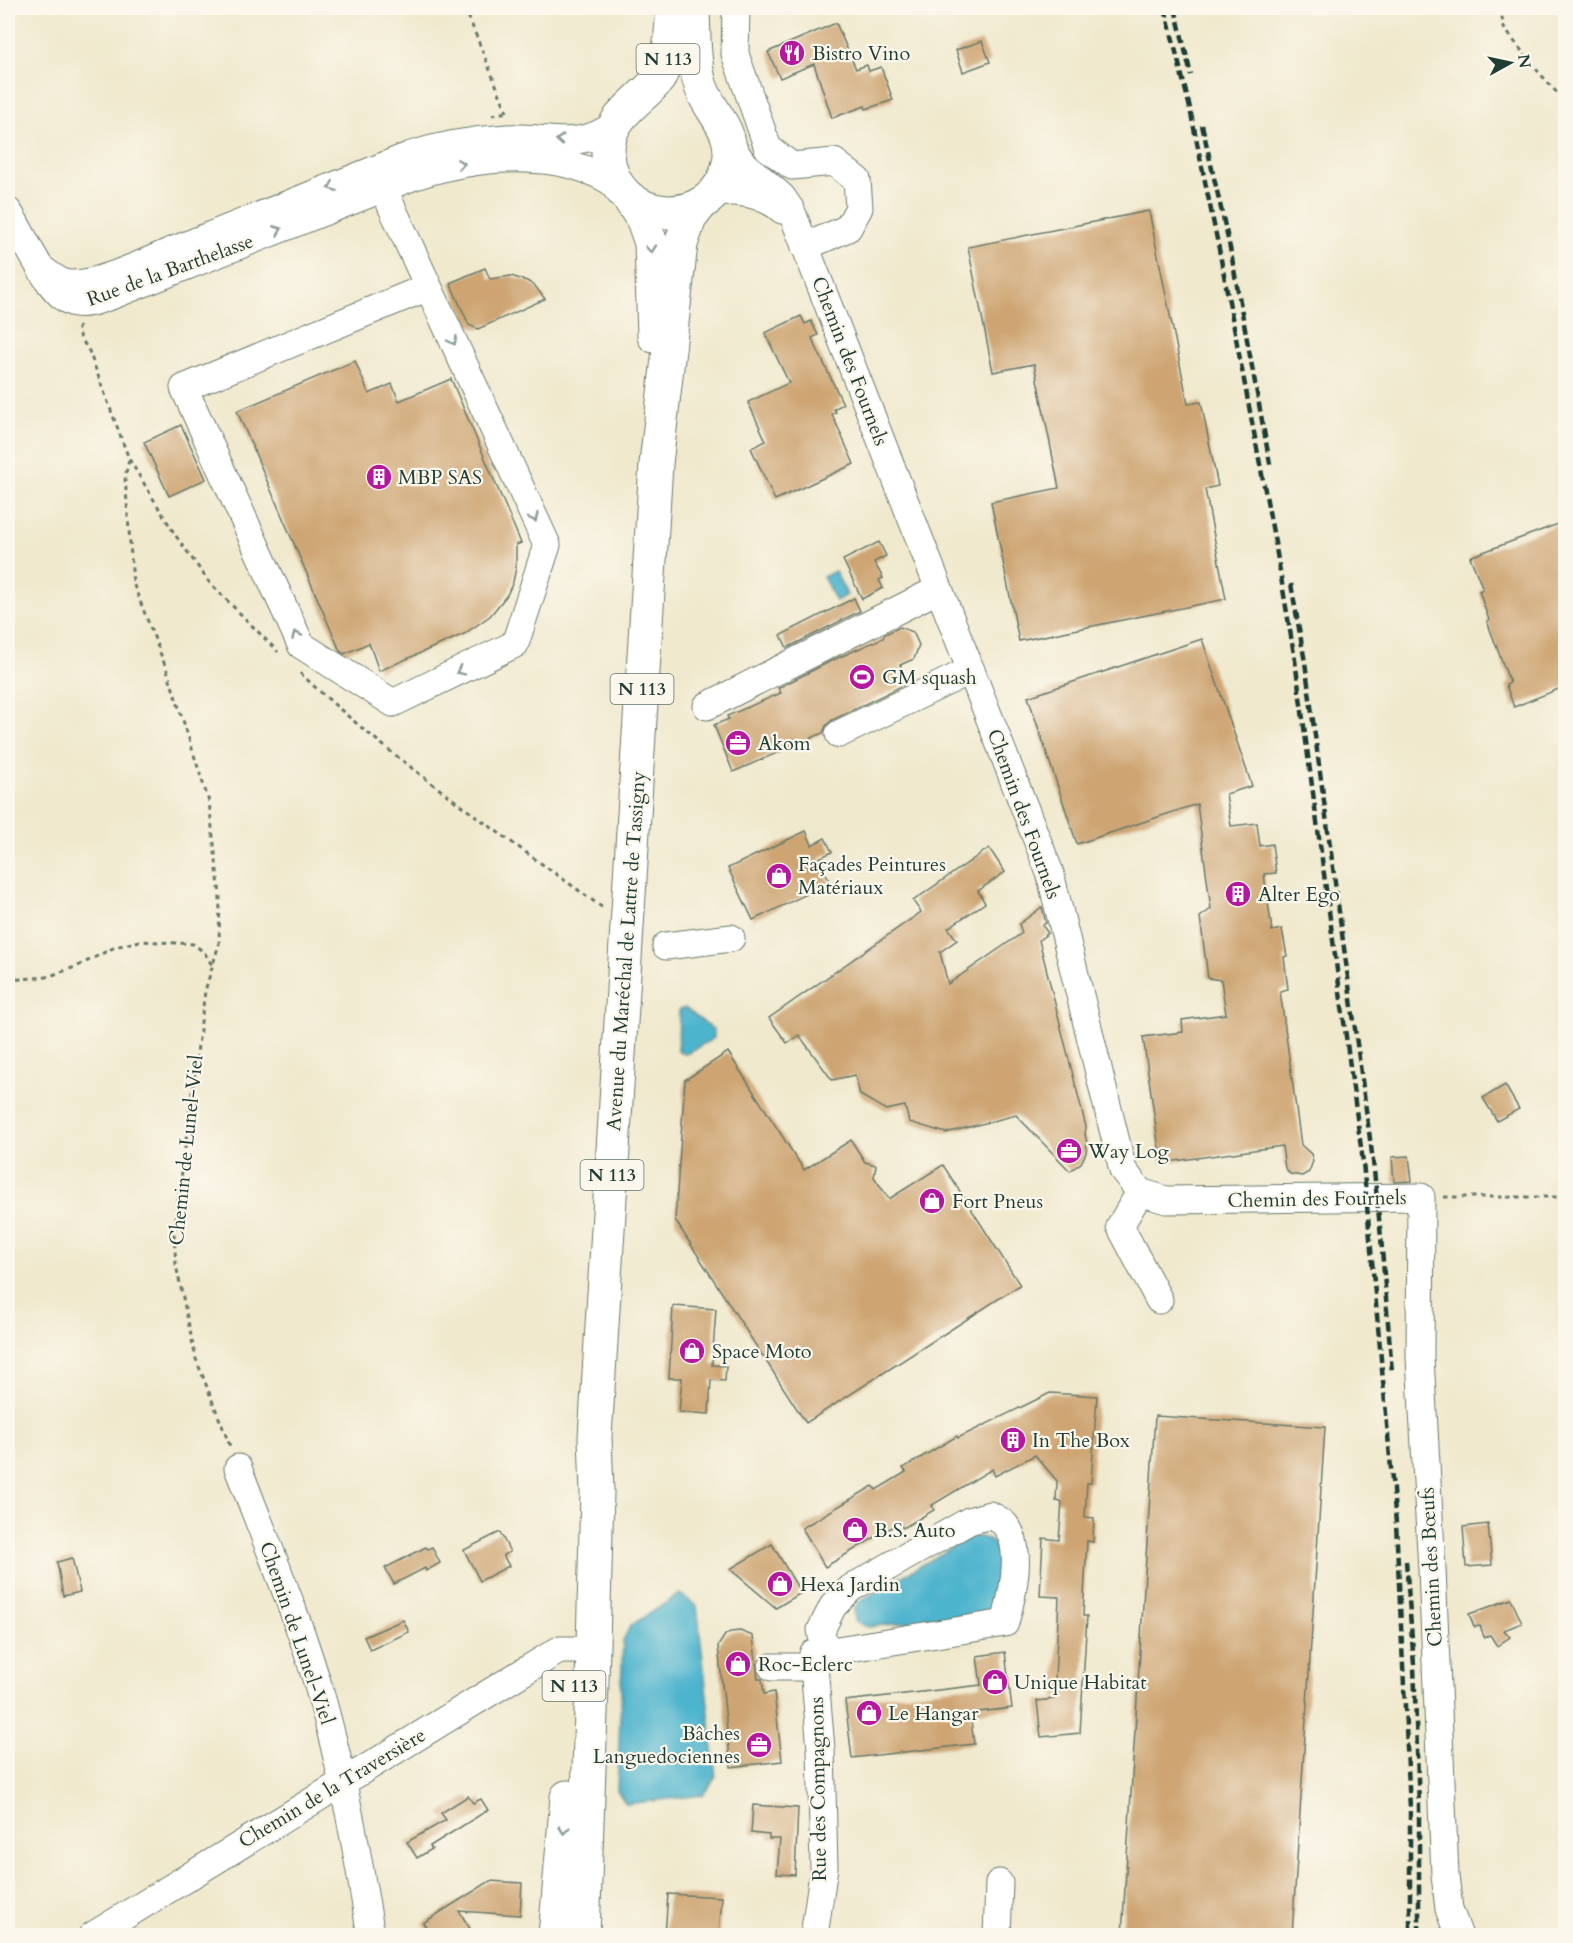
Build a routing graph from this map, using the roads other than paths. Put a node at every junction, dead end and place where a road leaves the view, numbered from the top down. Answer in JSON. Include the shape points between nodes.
{"nodes":[{"id":1,"x":673,"y":8,"type":"edge"},
{"id":2,"x":693,"y":8,"type":"edge"},
{"id":3,"x":736,"y":8,"type":"edge"},
{"id":4,"x":638,"y":99,"type":"junction"},
{"id":5,"x":709,"y":105,"type":"junction"},
{"id":6,"x":615,"y":124,"type":"junction"},
{"id":7,"x":729,"y":142,"type":"junction"},
{"id":8,"x":378,"y":179,"type":"junction"},
{"id":9,"x":623,"y":192,"type":"junction"},
{"id":10,"x":707,"y":199,"type":"junction"},
{"id":11,"x":8,"y":211,"type":"edge"},
{"id":12,"x":804,"y":243,"type":"junction"},
{"id":13,"x":428,"y":287,"type":"junction"},
{"id":14,"x":656,"y":464,"type":"junction"},
{"id":15,"x":939,"y":589,"type":"junction"},
{"id":16,"x":971,"y":670,"type":"junction"},
{"id":17,"x":707,"y":706,"type":"dead end"},
{"id":18,"x":838,"y":734,"type":"dead end"},
{"id":19,"x":730,"y":938,"type":"dead end"},
{"id":20,"x":666,"y":946,"type":"dead end"},
{"id":21,"x":1140,"y":1192,"type":"junction"},
{"id":22,"x":1421,"y":1197,"type":"joint"},
{"id":23,"x":1159,"y":1300,"type":"dead end"},
{"id":24,"x":595,"y":1437,"type":"junction"},
{"id":25,"x":238,"y":1468,"type":"road end"},
{"id":26,"x":575,"y":1650,"type":"junction"},
{"id":27,"x":819,"y":1660,"type":"junction"},
{"id":28,"x":772,"y":1667,"type":"dead end"},
{"id":29,"x":343,"y":1781,"type":"junction"},
{"id":30,"x":999,"y":1883,"type":"dead end"},
{"id":31,"x":92,"y":1935,"type":"edge"},
{"id":32,"x":371,"y":1935,"type":"edge"},
{"id":33,"x":555,"y":1935,"type":"edge"},
{"id":34,"x":583,"y":1935,"type":"edge"},
{"id":35,"x":814,"y":1935,"type":"edge"},
{"id":36,"x":997,"y":1935,"type":"edge"},
{"id":37,"x":1459,"y":1935,"type":"edge"}],
"edges":[{"from":1,"to":4,"type":"main road","number":"N 113","via":[[668,58],[658,81]]},
{"from":2,"to":5,"type":"main road","number":"N 113","via":[[699,81]]},
{"from":3,"to":12,"type":"street","via":[[735,54],[768,148],[792,166],[834,162],[857,180],[860,208],[848,228]]},
{"from":4,"to":5,"type":"main road","via":[[671,91]]},
{"from":4,"to":6,"type":"main road"},
{"from":5,"to":7,"type":"main road","via":[[721,120]]},
{"from":6,"to":8,"type":"street","name":"Rue de la Barthelasse","one_way":true,"via":[[603,134],[575,141],[510,138],[439,146],[411,155]]},
{"from":6,"to":9,"type":"main road","via":[[608,155],[612,173]]},
{"from":7,"to":10,"type":"main road","via":[[729,162],[723,180]]},
{"from":7,"to":12,"type":"street","name":"Chemin des Fournels","via":[[742,162],[782,197]]},
{"from":8,"to":9,"type":"street","name":"Rue de la Barthelasse","one_way":true,"via":[[463,163],[522,159],[583,168],[606,177]]},
{"from":8,"to":11,"type":"street","name":"Rue de la Barthelasse","via":[[105,277],[68,284],[40,268]]},
{"from":8,"to":13,"type":"street"},
{"from":9,"to":10,"type":"main road","via":[[646,208],[667,213],[686,210]]},
{"from":9,"to":14,"type":"main road","name":"Avenue du Maréchal de Lattre de Tassigny","number":"N 113","one_way":true,"via":[[643,220],[651,243]]},
{"from":10,"to":12,"type":"street","name":"Chemin des Fournels","via":[[734,192],[776,204]]},
{"from":10,"to":14,"type":"main road","name":"Avenue du Maréchal de Lattre de Tassigny","number":"N 113","via":[[690,218],[681,244]]},
{"from":12,"to":15,"type":"street","name":"Chemin des Fournels"},
{"from":13,"to":13,"type":"street","one_way":true,"via":[[547,545],[515,644],[393,703],[301,645],[184,388]]},
{"from":14,"to":24,"type":"main road","name":"Avenue du Maréchal de Lattre de Tassigny","number":"N 113"},
{"from":15,"to":16,"type":"street","name":"Chemin des Fournels"},
{"from":15,"to":17,"type":"street"},
{"from":16,"to":18,"type":"street"},
{"from":16,"to":21,"type":"street","name":"Chemin des Fournels","via":[[1050,873],[1123,1170]]},
{"from":19,"to":20,"type":"street"},
{"from":21,"to":22,"type":"street","name":"Chemin des Fournels","via":[[1166,1200]]},
{"from":21,"to":23,"type":"street","via":[[1120,1226]]},
{"from":22,"to":37,"type":"street","name":"Chemin des Bœufs","via":[[1420,1358],[1444,1864],[1449,1909]]},
{"from":24,"to":26,"type":"main road","name":"Avenue du Maréchal de Lattre de Tassigny","number":"N 113","via":[[583,1480]]},
{"from":24,"to":34,"type":"main road","name":"Avenue du Maréchal de Lattre de Tassigny","number":"N 113","via":[[597,1492]]},
{"from":25,"to":29,"type":"street","name":"Chemin de Lunel-Viel","via":[[301,1634]]},
{"from":26,"to":29,"type":"street","name":"Chemin de la Traversière","via":[[559,1650]]},
{"from":26,"to":33,"type":"main road","name":"Avenue du Maréchal de Lattre de Tassigny","number":"N 113","one_way":true,"via":[[572,1736]]},
{"from":27,"to":27,"type":"street","name":"Rue des Compagnons","via":[[1005,1623],[1016,1546],[1006,1524],[990,1515],[969,1521],[850,1588],[833,1606],[822,1630]]},
{"from":27,"to":28,"type":"street"},
{"from":27,"to":35,"type":"street","name":"Rue des Compagnons","via":[[824,1867]]},
{"from":29,"to":31,"type":"street","name":"Chemin de la Traversière"},
{"from":29,"to":32,"type":"street","name":"Chemin de Lunel-Viel"},
{"from":30,"to":36,"type":"street"}]}
